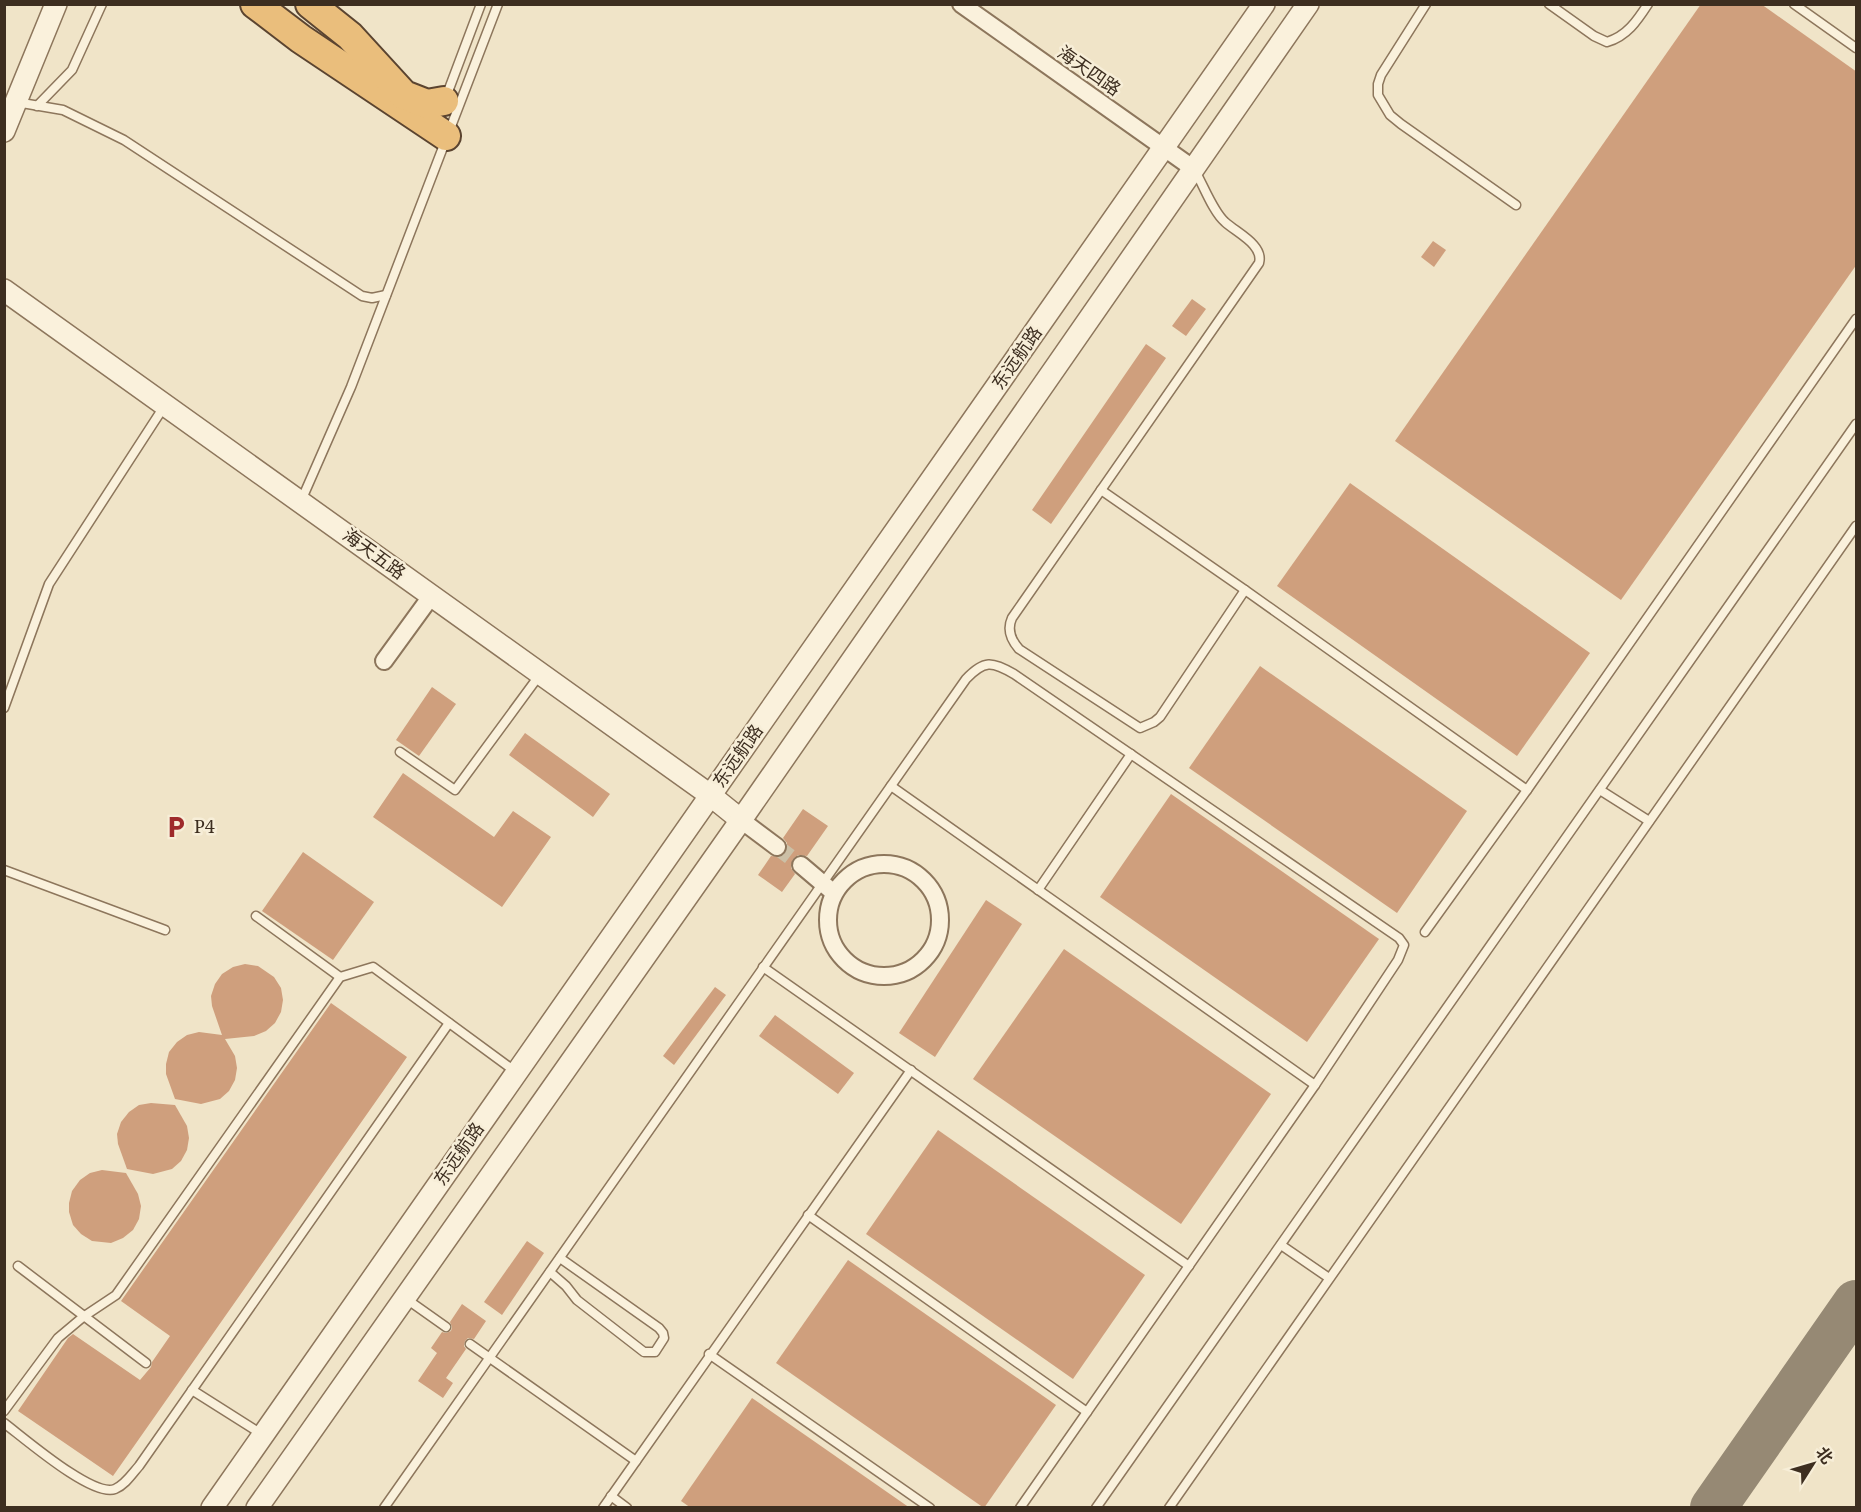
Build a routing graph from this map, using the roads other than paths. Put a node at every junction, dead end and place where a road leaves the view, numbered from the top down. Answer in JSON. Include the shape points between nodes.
{"nodes":[{"id":1,"x":56,"y":4,"type":"edge"},
{"id":2,"x":102,"y":4,"type":"edge"},
{"id":3,"x":255,"y":4,"type":"edge"},
{"id":4,"x":310,"y":4,"type":"edge"},
{"id":5,"x":481,"y":4,"type":"edge"},
{"id":6,"x":498,"y":4,"type":"edge"},
{"id":7,"x":961,"y":4,"type":"edge"},
{"id":8,"x":1264,"y":4,"type":"edge"},
{"id":9,"x":1308,"y":4,"type":"edge"},
{"id":10,"x":1426,"y":4,"type":"edge"},
{"id":11,"x":1549,"y":4,"type":"edge"},
{"id":12,"x":1648,"y":4,"type":"edge"},
{"id":13,"x":1794,"y":4,"type":"edge"},
{"id":14,"x":1857,"y":48,"type":"edge"},
{"id":15,"x":444,"y":101,"type":"joint"},
{"id":16,"x":27,"y":104,"type":"junction"},
{"id":17,"x":4,"y":131,"type":"edge"},
{"id":18,"x":446,"y":136,"type":"junction"},
{"id":19,"x":1164,"y":147,"type":"junction"},
{"id":20,"x":1194,"y":169,"type":"junction"},
{"id":21,"x":1516,"y":205,"type":"dead end"},
{"id":22,"x":4,"y":290,"type":"edge"},
{"id":23,"x":386,"y":295,"type":"junction"},
{"id":24,"x":1857,"y":319,"type":"edge"},
{"id":25,"x":166,"y":405,"type":"junction"},
{"id":26,"x":1857,"y":424,"type":"edge"},
{"id":27,"x":1101,"y":490,"type":"junction"},
{"id":28,"x":301,"y":501,"type":"junction"},
{"id":29,"x":1857,"y":526,"type":"edge"},
{"id":30,"x":1245,"y":590,"type":"junction"},
{"id":31,"x":432,"y":596,"type":"junction"},
{"id":32,"x":384,"y":661,"type":"dead end"},
{"id":33,"x":541,"y":673,"type":"junction"},
{"id":34,"x":4,"y":708,"type":"edge"},
{"id":35,"x":400,"y":752,"type":"dead end"},
{"id":36,"x":1131,"y":754,"type":"junction"},
{"id":37,"x":891,"y":786,"type":"junction"},
{"id":38,"x":1527,"y":790,"type":"junction"},
{"id":39,"x":1600,"y":790,"type":"junction"},
{"id":40,"x":710,"y":795,"type":"junction"},
{"id":41,"x":741,"y":820,"type":"junction"},
{"id":42,"x":1649,"y":821,"type":"junction"},
{"id":43,"x":777,"y":848,"type":"tunnel mouth"},
{"id":44,"x":801,"y":865,"type":"tunnel mouth"},
{"id":45,"x":4,"y":870,"type":"edge"},
{"id":46,"x":828,"y":888,"type":"junction"},
{"id":47,"x":1038,"y":890,"type":"junction"},
{"id":48,"x":256,"y":916,"type":"dead end"},
{"id":49,"x":165,"y":930,"type":"dead end"},
{"id":50,"x":1425,"y":932,"type":"dead end"},
{"id":51,"x":763,"y":967,"type":"junction"},
{"id":52,"x":340,"y":977,"type":"junction"},
{"id":53,"x":448,"y":1023,"type":"junction"},
{"id":54,"x":911,"y":1070,"type":"junction"},
{"id":55,"x":516,"y":1072,"type":"junction"},
{"id":56,"x":1315,"y":1085,"type":"junction"},
{"id":57,"x":808,"y":1215,"type":"junction"},
{"id":58,"x":1281,"y":1245,"type":"junction"},
{"id":59,"x":560,"y":1258,"type":"junction"},
{"id":60,"x":18,"y":1266,"type":"dead end"},
{"id":61,"x":1189,"y":1266,"type":"junction"},
{"id":62,"x":550,"y":1272,"type":"junction"},
{"id":63,"x":1329,"y":1278,"type":"junction"},
{"id":64,"x":405,"y":1298,"type":"junction"},
{"id":65,"x":83,"y":1317,"type":"junction"},
{"id":66,"x":446,"y":1327,"type":"dead end"},
{"id":67,"x":470,"y":1344,"type":"dead end"},
{"id":68,"x":709,"y":1354,"type":"junction"},
{"id":69,"x":490,"y":1358,"type":"junction"},
{"id":70,"x":146,"y":1363,"type":"dead end"},
{"id":71,"x":192,"y":1390,"type":"junction"},
{"id":72,"x":4,"y":1411,"type":"edge"},
{"id":73,"x":1087,"y":1412,"type":"junction"},
{"id":74,"x":4,"y":1424,"type":"edge"},
{"id":75,"x":262,"y":1435,"type":"junction"},
{"id":76,"x":636,"y":1461,"type":"junction"},
{"id":77,"x":611,"y":1496,"type":"junction"},
{"id":78,"x":212,"y":1508,"type":"edge"},
{"id":79,"x":257,"y":1508,"type":"edge"},
{"id":80,"x":384,"y":1508,"type":"edge"},
{"id":81,"x":603,"y":1508,"type":"edge"},
{"id":82,"x":627,"y":1508,"type":"edge"},
{"id":83,"x":930,"y":1508,"type":"edge"},
{"id":84,"x":1020,"y":1508,"type":"edge"},
{"id":85,"x":1095,"y":1508,"type":"edge"},
{"id":86,"x":1169,"y":1508,"type":"edge"}],
"edges":[{"from":1,"to":16,"type":"street"},
{"from":2,"to":16,"type":"lane","via":[[72,70]]},
{"from":3,"to":18,"type":"highway"},
{"from":4,"to":15,"type":"highway","via":[[350,36],[404,95],[427,105]]},
{"from":5,"to":15,"type":"lane"},
{"from":6,"to":18,"type":"lane"},
{"from":7,"to":19,"type":"street","name":"海天四路"},
{"from":8,"to":19,"type":"street","name":"东远航路"},
{"from":9,"to":20,"type":"street","name":"东远航路"},
{"from":10,"to":21,"type":"lane","via":[[1381,75],[1378,95],[1382,104],[1401,124]]},
{"from":11,"to":12,"type":"lane","via":[[1607,42],[1632,27]]},
{"from":13,"to":14,"type":"lane"},
{"from":16,"to":17,"type":"street"},
{"from":16,"to":23,"type":"lane","via":[[63,110],[124,140],[362,296]]},
{"from":18,"to":23,"type":"lane"},
{"from":19,"to":20,"type":"street","name":"海天四路"},
{"from":19,"to":40,"type":"street","name":"东远航路"},
{"from":20,"to":27,"type":"lane","via":[[1223,220],[1258,249],[1261,257]]},
{"from":20,"to":41,"type":"street","name":"东远航路"},
{"from":22,"to":25,"type":"street","name":"海天五路"},
{"from":23,"to":28,"type":"lane"},
{"from":24,"to":38,"type":"lane"},
{"from":25,"to":28,"type":"street","name":"海天五路"},
{"from":25,"to":34,"type":"lane","via":[[50,584]]},
{"from":26,"to":39,"type":"lane"},
{"from":27,"to":30,"type":"lane"},
{"from":27,"to":30,"type":"lane","via":[[1012,618],[1011,636],[1019,649],[1140,728],[1160,717]]},
{"from":28,"to":31,"type":"street","name":"海天五路"},
{"from":29,"to":42,"type":"lane"},
{"from":30,"to":38,"type":"lane"},
{"from":31,"to":32,"type":"street"},
{"from":31,"to":33,"type":"street","name":"海天五路"},
{"from":33,"to":35,"type":"lane","via":[[455,790]]},
{"from":33,"to":40,"type":"street","name":"海天五路"},
{"from":36,"to":37,"type":"lane","via":[[1014,674],[988,663],[977,667],[966,679]]},
{"from":36,"to":47,"type":"lane"},
{"from":36,"to":56,"type":"lane","via":[[1404,945]]},
{"from":37,"to":46,"type":"lane"},
{"from":37,"to":47,"type":"lane"},
{"from":38,"to":50,"type":"lane"},
{"from":39,"to":42,"type":"lane"},
{"from":39,"to":58,"type":"lane"},
{"from":40,"to":41,"type":"street","name":"海天五路"},
{"from":40,"to":55,"type":"street","name":"东远航路"},
{"from":41,"to":43,"type":"street"},
{"from":41,"to":64,"type":"street","name":"东远航路"},
{"from":42,"to":63,"type":"lane"},
{"from":44,"to":46,"type":"street"},
{"from":45,"to":49,"type":"lane"},
{"from":46,"to":46,"type":"street","via":[[830,935],[839,955],[856,969],[876,976],[897,975],[916,967],[930,953],[938,935],[940,915],[935,896],[920,877],[898,865],[873,865]]},
{"from":46,"to":51,"type":"lane"},
{"from":47,"to":56,"type":"lane"},
{"from":48,"to":52,"type":"lane"},
{"from":51,"to":54,"type":"lane"},
{"from":51,"to":59,"type":"lane"},
{"from":52,"to":53,"type":"lane","via":[[373,967]]},
{"from":52,"to":65,"type":"lane","via":[[116,1295]]},
{"from":53,"to":55,"type":"lane"},
{"from":53,"to":71,"type":"lane"},
{"from":54,"to":57,"type":"lane"},
{"from":54,"to":61,"type":"lane"},
{"from":55,"to":75,"type":"street","name":"东远航路"},
{"from":56,"to":61,"type":"lane"},
{"from":57,"to":68,"type":"lane"},
{"from":57,"to":73,"type":"lane"},
{"from":58,"to":63,"type":"lane"},
{"from":58,"to":85,"type":"lane"},
{"from":59,"to":62,"type":"lane"},
{"from":59,"to":62,"type":"lane","via":[[659,1328],[663,1334],[661,1344],[655,1352],[644,1352],[577,1300]]},
{"from":60,"to":65,"type":"lane"},
{"from":61,"to":73,"type":"lane"},
{"from":62,"to":69,"type":"lane"},
{"from":63,"to":86,"type":"lane"},
{"from":64,"to":66,"type":"lane"},
{"from":64,"to":79,"type":"street","name":"东远航路"},
{"from":65,"to":70,"type":"lane"},
{"from":65,"to":72,"type":"lane","via":[[58,1338]]},
{"from":67,"to":69,"type":"lane"},
{"from":68,"to":76,"type":"lane"},
{"from":68,"to":83,"type":"lane"},
{"from":69,"to":76,"type":"lane"},
{"from":69,"to":80,"type":"lane"},
{"from":71,"to":74,"type":"lane","via":[[139,1466],[114,1490],[100,1490],[84,1482]]},
{"from":71,"to":75,"type":"lane"},
{"from":73,"to":84,"type":"lane"},
{"from":75,"to":78,"type":"street","name":"东远航路"},
{"from":76,"to":77,"type":"lane"},
{"from":77,"to":81,"type":"lane"},
{"from":77,"to":82,"type":"lane"}]}
